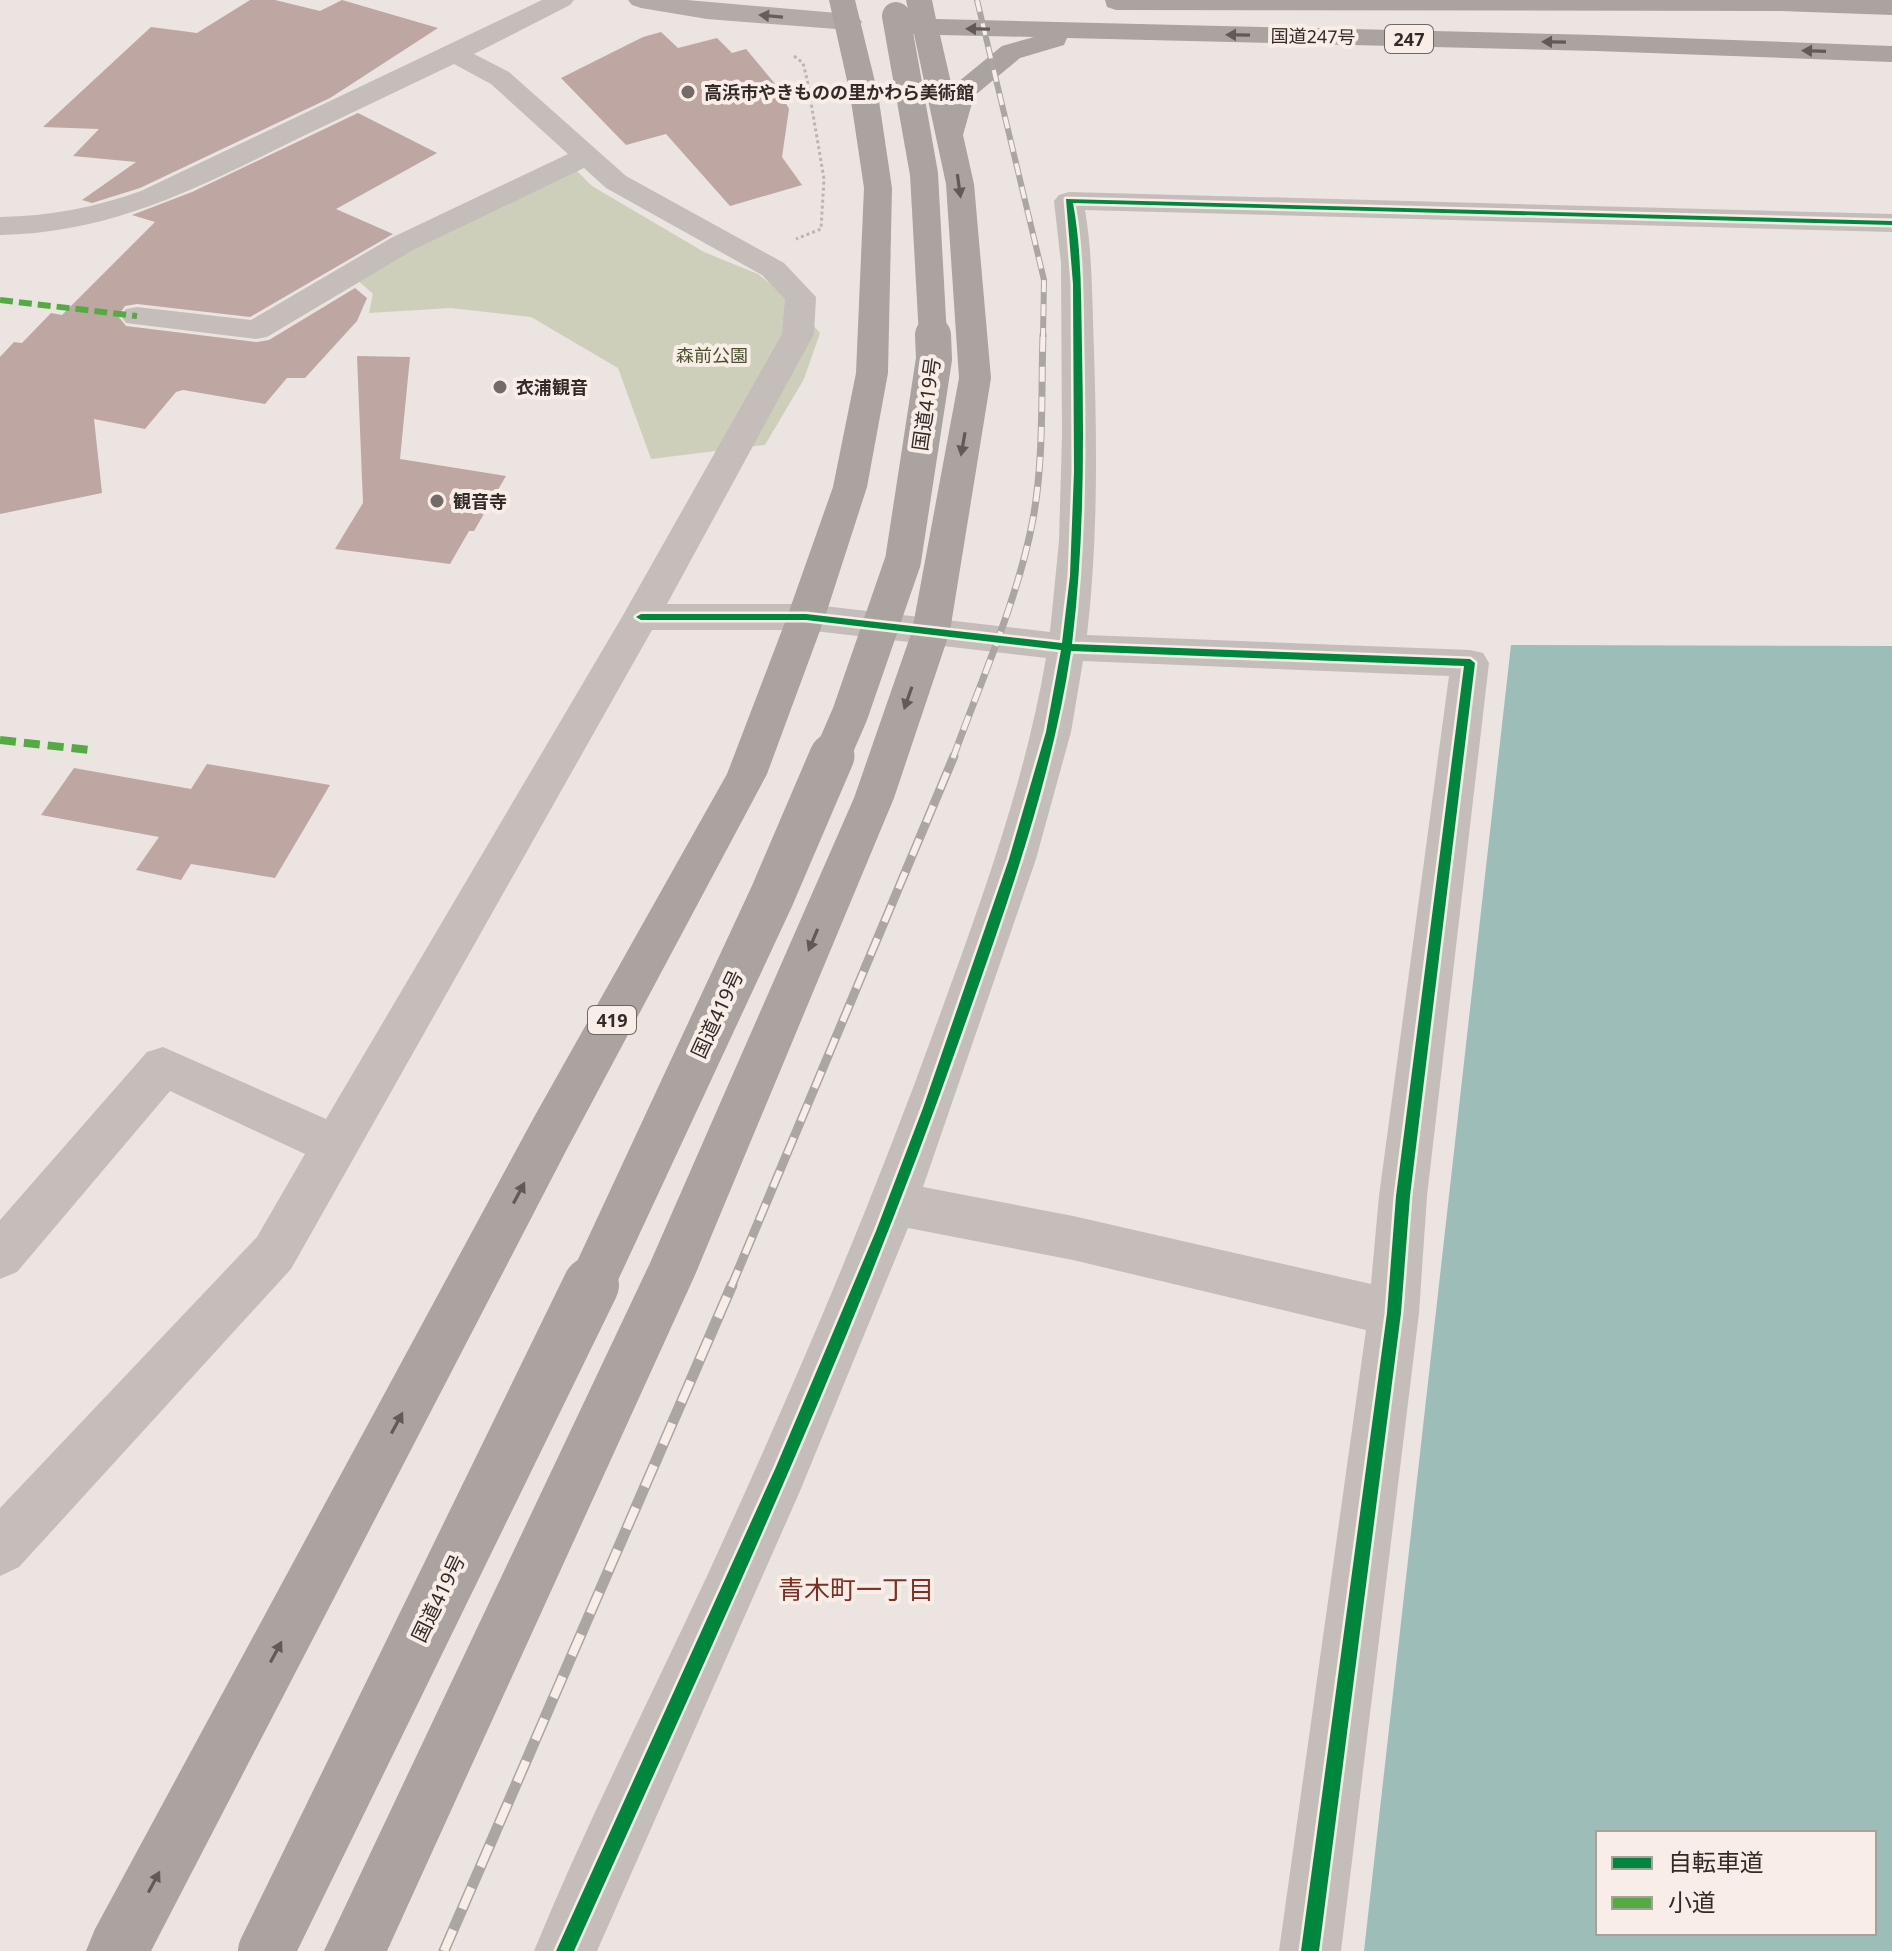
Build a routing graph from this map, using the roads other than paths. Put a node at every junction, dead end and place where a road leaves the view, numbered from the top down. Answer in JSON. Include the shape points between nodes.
{"nodes":[{"id":1,"x":561,"y":0,"type":"edge"},
{"id":2,"x":641,"y":0,"type":"edge"},
{"id":3,"x":1833,"y":0,"type":"edge"},
{"id":4,"x":1105,"y":1,"type":"edge"},
{"id":5,"x":1781,"y":3,"type":"junction"},
{"id":6,"x":914,"y":7,"type":"edge"},
{"id":7,"x":1892,"y":7,"type":"edge"},
{"id":8,"x":846,"y":11,"type":"edge"},
{"id":9,"x":1101,"y":32,"type":"junction"},
{"id":10,"x":1892,"y":54,"type":"edge"},
{"id":11,"x":456,"y":55,"type":"junction"},
{"id":12,"x":949,"y":135,"type":"junction"},
{"id":13,"x":587,"y":156,"type":"junction"},
{"id":14,"x":1892,"y":223,"type":"edge"},
{"id":15,"x":1,"y":227,"type":"edge"},
{"id":16,"x":137,"y":316,"type":"dead end"},
{"id":17,"x":641,"y":617,"type":"junction"},
{"id":18,"x":806,"y":617,"type":"junction"},
{"id":19,"x":931,"y":631,"type":"junction"},
{"id":20,"x":1067,"y":647,"type":"junction"},
{"id":21,"x":336,"y":1146,"type":"junction"},
{"id":22,"x":894,"y":1203,"type":"junction"},
{"id":23,"x":0,"y":1256,"type":"edge"},
{"id":24,"x":1394,"y":1313,"type":"junction"},
{"id":25,"x":5,"y":1534,"type":"edge"},
{"id":26,"x":117,"y":1951,"type":"edge"},
{"id":27,"x":266,"y":1951,"type":"edge"},
{"id":28,"x":355,"y":1951,"type":"edge"},
{"id":29,"x":565,"y":1951,"type":"edge"},
{"id":30,"x":1310,"y":1951,"type":"edge"}],
"edges":[{"from":1,"to":11,"type":"street"},
{"from":8,"to":2,"type":"main road","one_way":true,"via":[[707,11]]},
{"from":3,"to":5,"type":"highway","name":"国道247号","number":"247"},
{"from":4,"to":5,"type":"highway","name":"国道247号","number":"247"},
{"from":5,"to":7,"type":"highway","name":"国道247号","number":"247"},
{"from":6,"to":8,"type":"highway","name":"国道247号","number":"247"},
{"from":9,"to":6,"type":"highway","name":"国道247号","number":"247","one_way":true},
{"from":6,"to":12,"type":"highway"},
{"from":6,"to":27,"type":"highway","name":"国道419号","bridge":true,"via":[[934,359],[903,561],[850,714],[772,896],[604,1258]]},
{"from":8,"to":18,"type":"highway","number":"419","via":[[878,188],[872,373],[850,487]]},
{"from":10,"to":9,"type":"highway","name":"国道247号","number":"247","one_way":true},
{"from":9,"to":12,"type":"highway","via":[[1067,35],[1011,52],[961,93]]},
{"from":11,"to":13,"type":"street","via":[[500,78]]},
{"from":11,"to":15,"type":"street","via":[[146,200],[90,219]]},
{"from":12,"to":19,"type":"highway","one_way":true,"via":[[960,184],[975,378]]},
{"from":13,"to":16,"type":"street","via":[[402,244],[256,330]]},
{"from":13,"to":17,"type":"street","via":[[616,182],[773,269],[801,297],[798,334]]},
{"from":14,"to":20,"type":"street","via":[[1069,201],[1077,238],[1079,442]]},
{"from":17,"to":18,"type":"street"},
{"from":17,"to":21,"type":"street"},
{"from":18,"to":19,"type":"street"},
{"from":26,"to":18,"type":"highway","number":"419","one_way":true,"via":[[747,774]]},
{"from":19,"to":20,"type":"street"},
{"from":19,"to":28,"type":"highway","one_way":true,"via":[[874,798],[670,1275]]},
{"from":20,"to":22,"type":"street","via":[[1039,786]]},
{"from":20,"to":24,"type":"street","via":[[1470,663],[1403,1196]]},
{"from":21,"to":23,"type":"street","via":[[163,1066]]},
{"from":21,"to":25,"type":"street","via":[[274,1253]]},
{"from":22,"to":24,"type":"street","via":[[1073,1238]]},
{"from":22,"to":29,"type":"street"},
{"from":24,"to":30,"type":"street"}]}
